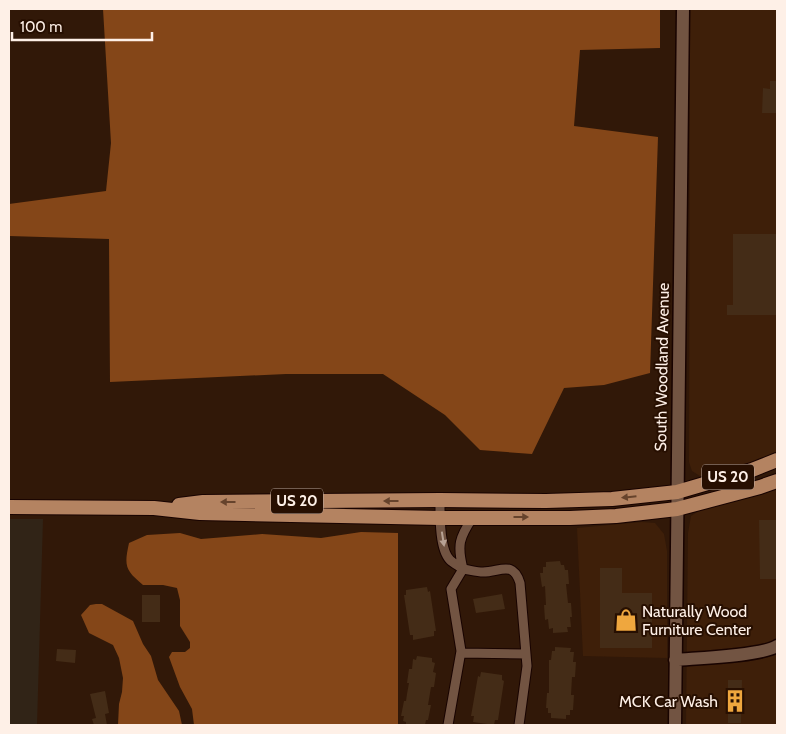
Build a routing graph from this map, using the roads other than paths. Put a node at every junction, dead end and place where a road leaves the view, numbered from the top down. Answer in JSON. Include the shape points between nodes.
{"nodes":[{"id":1,"x":683,"y":9,"type":"edge"},
{"id":2,"x":777,"y":460,"type":"edge"},
{"id":3,"x":777,"y":481,"type":"edge"},
{"id":4,"x":677,"y":492,"type":"junction"},
{"id":5,"x":440,"y":500,"type":"junction"},
{"id":6,"x":9,"y":507,"type":"edge"},
{"id":7,"x":154,"y":508,"type":"junction"},
{"id":8,"x":677,"y":509,"type":"junction"},
{"id":9,"x":472,"y":517,"type":"junction"},
{"id":10,"x":440,"y":518,"type":"junction"},
{"id":11,"x":463,"y":569,"type":"junction"},
{"id":12,"x":777,"y":646,"type":"edge"},
{"id":13,"x":460,"y":653,"type":"junction"},
{"id":14,"x":526,"y":654,"type":"junction"},
{"id":15,"x":675,"y":660,"type":"junction"},
{"id":16,"x":448,"y":725,"type":"edge"},
{"id":17,"x":519,"y":725,"type":"edge"},
{"id":18,"x":675,"y":725,"type":"edge"}],
"edges":[{"from":1,"to":4,"type":"street","name":"South Woodland Avenue"},
{"from":2,"to":4,"type":"main road","number":"US 20"},
{"from":3,"to":8,"type":"main road","number":"US 20"},
{"from":4,"to":5,"type":"main road","number":"US 20","one_way":true,"via":[[612,499]]},
{"from":4,"to":8,"type":"street","name":"South Woodland Avenue"},
{"from":5,"to":7,"type":"main road","number":"US 20","one_way":true,"via":[[203,502]]},
{"from":5,"to":10,"type":"street"},
{"from":6,"to":7,"type":"main road","number":"US 20"},
{"from":7,"to":10,"type":"main road","number":"US 20","via":[[200,513]]},
{"from":9,"to":8,"type":"main road","number":"US 20","one_way":true,"via":[[602,516]]},
{"from":8,"to":15,"type":"street","name":"South Woodland Avenue"},
{"from":9,"to":10,"type":"main road","number":"US 20"},
{"from":9,"to":11,"type":"street","via":[[459,542]]},
{"from":10,"to":11,"type":"street","one_way":true,"via":[[449,560]]},
{"from":11,"to":13,"type":"street","via":[[450,589]]},
{"from":11,"to":14,"type":"street","via":[[483,572],[506,568],[517,575]]},
{"from":12,"to":15,"type":"street","via":[[772,650]]},
{"from":13,"to":14,"type":"street"},
{"from":13,"to":16,"type":"street"},
{"from":14,"to":17,"type":"street"},
{"from":15,"to":18,"type":"street","name":"South Woodland Avenue"}]}
